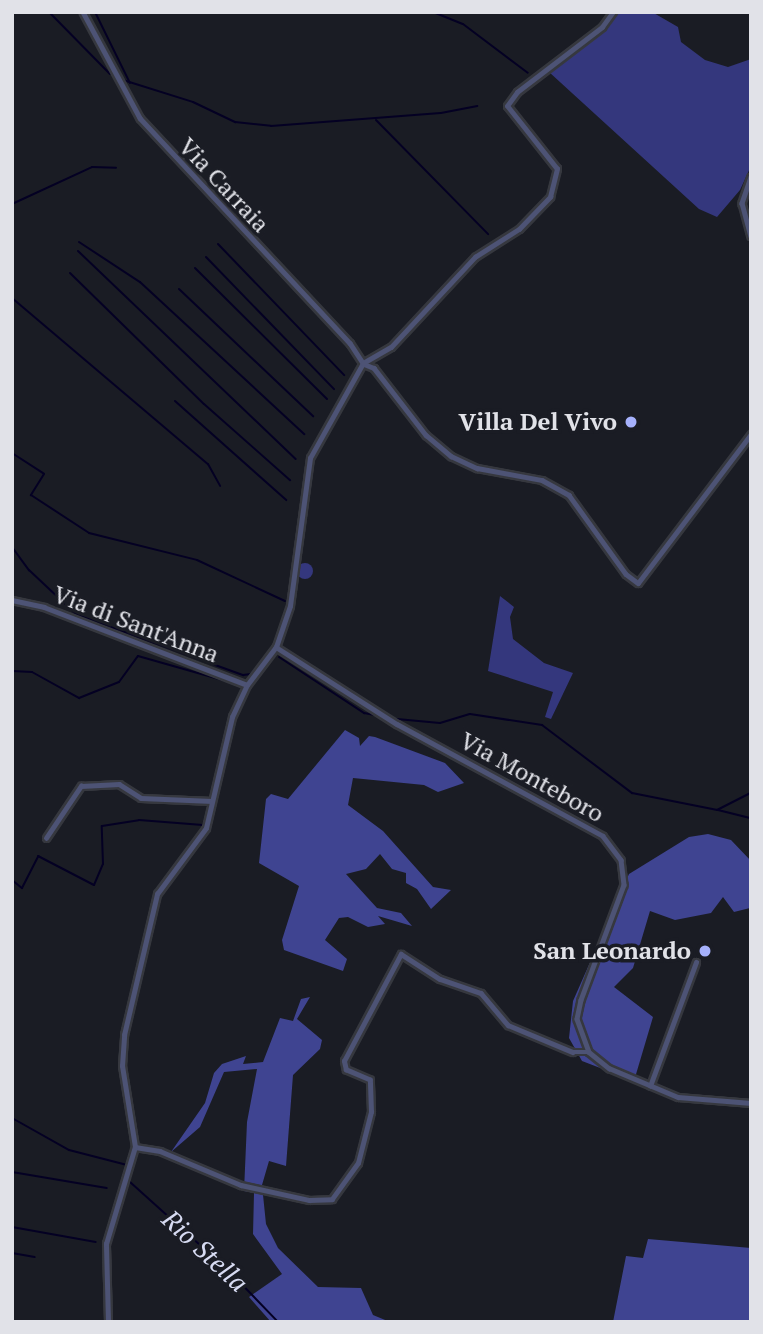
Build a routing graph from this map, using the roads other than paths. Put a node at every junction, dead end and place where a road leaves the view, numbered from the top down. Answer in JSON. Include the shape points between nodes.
{"nodes":[{"id":1,"x":83,"y":12,"type":"edge"},
{"id":2,"x":613,"y":12,"type":"edge"},
{"id":3,"x":751,"y":177,"type":"edge"},
{"id":4,"x":751,"y":236,"type":"edge"},
{"id":5,"x":363,"y":363,"type":"junction"},
{"id":6,"x":751,"y":434,"type":"edge"},
{"id":7,"x":12,"y":600,"type":"edge"},
{"id":8,"x":276,"y":647,"type":"junction"},
{"id":9,"x":247,"y":685,"type":"junction"},
{"id":10,"x":212,"y":801,"type":"junction"},
{"id":11,"x":46,"y":838,"type":"dead end"},
{"id":12,"x":696,"y":962,"type":"dead end"},
{"id":13,"x":589,"y":1052,"type":"junction"},
{"id":14,"x":650,"y":1086,"type":"junction"},
{"id":15,"x":751,"y":1103,"type":"edge"},
{"id":16,"x":135,"y":1147,"type":"junction"},
{"id":17,"x":108,"y":1322,"type":"edge"}],
"edges":[{"from":1,"to":5,"type":"street","name":"Via Carraia","via":[[139,118],[350,343]]},
{"from":2,"to":5,"type":"street","via":[[602,27],[517,92],[507,106],[557,169],[550,197],[519,229],[475,257],[391,347]]},
{"from":3,"to":4,"type":"street","via":[[742,203]]},
{"from":5,"to":6,"type":"street","name":"Via Carraia","via":[[374,368],[426,435],[451,456],[477,468],[542,480],[569,495],[626,575],[638,583]]},
{"from":5,"to":8,"type":"street","via":[[310,458],[299,510],[294,590]]},
{"from":7,"to":9,"type":"street","name":"Via di Sant'Anna","via":[[44,607]]},
{"from":8,"to":9,"type":"street"},
{"from":8,"to":13,"type":"street","name":"Via Monteboro","via":[[397,724],[592,826],[615,848],[624,885],[577,1019]]},
{"from":9,"to":10,"type":"street","via":[[232,717]]},
{"from":10,"to":11,"type":"street","via":[[141,798],[119,784],[81,786]]},
{"from":10,"to":16,"type":"street","via":[[202,834],[157,894],[124,1035],[122,1066]]},
{"from":12,"to":14,"type":"street"},
{"from":13,"to":14,"type":"street","via":[[609,1068]]},
{"from":13,"to":16,"type":"street","via":[[573,1052],[508,1025],[481,993],[440,979],[401,954],[344,1061],[346,1070],[370,1080],[371,1112],[358,1163],[332,1199],[309,1200],[241,1185],[160,1152]]},
{"from":14,"to":15,"type":"street","via":[[678,1097]]},
{"from":16,"to":17,"type":"street","via":[[106,1244]]}]}
